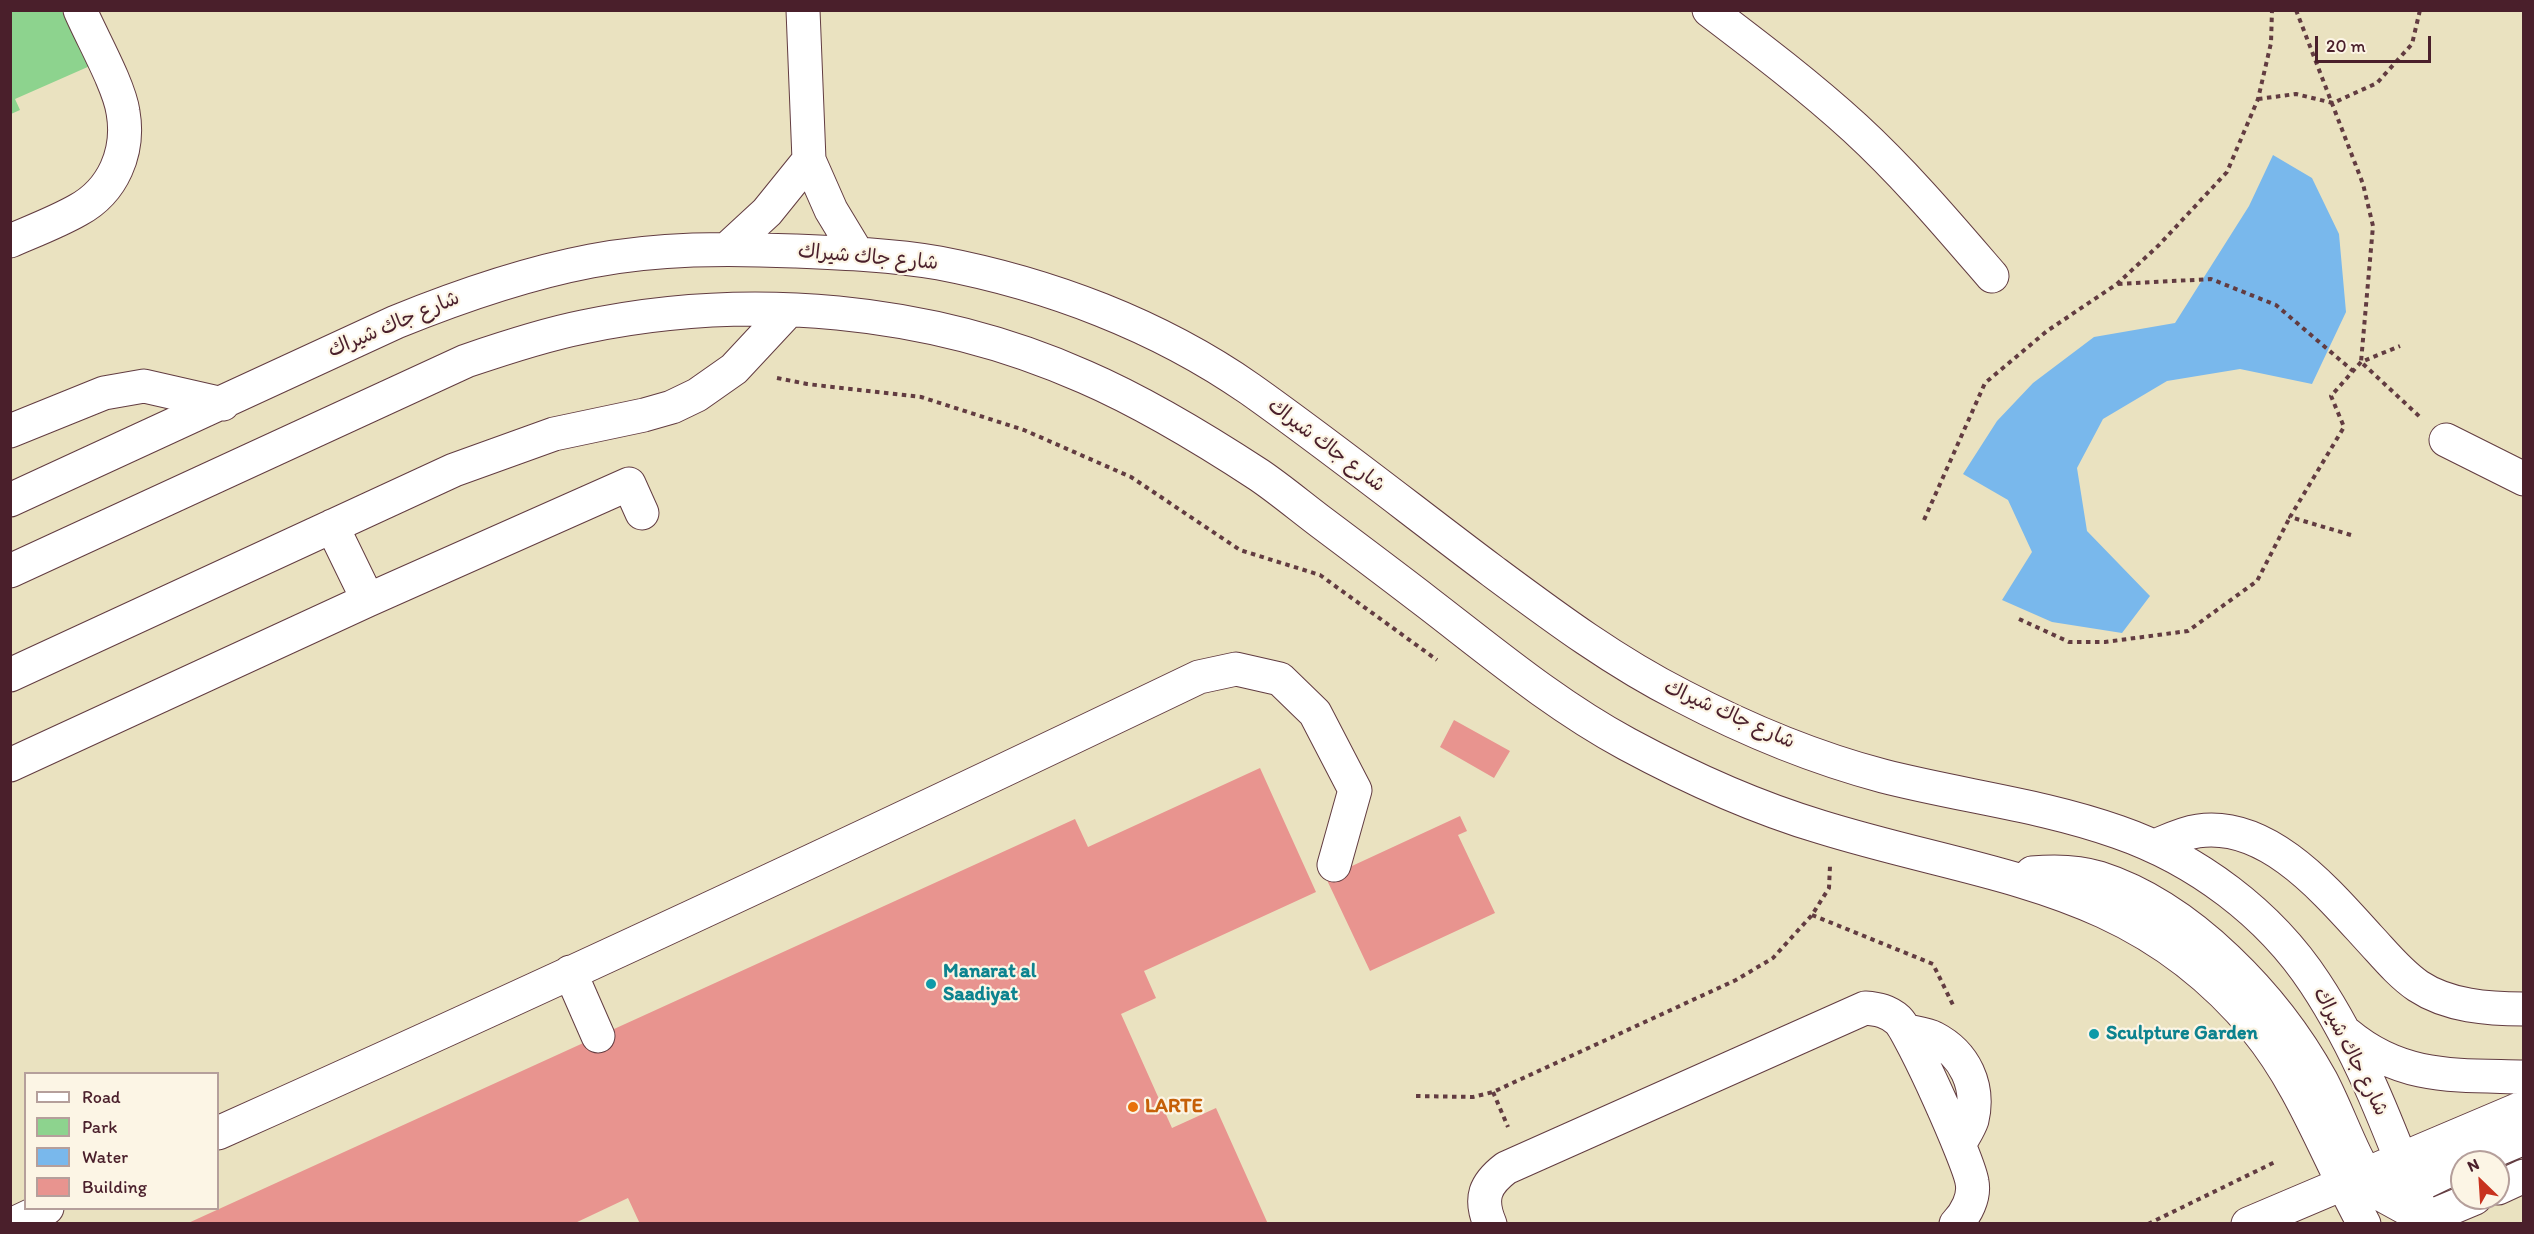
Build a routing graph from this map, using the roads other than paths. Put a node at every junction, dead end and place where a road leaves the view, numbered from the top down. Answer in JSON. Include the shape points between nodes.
{"nodes":[{"id":1,"x":80,"y":10,"type":"edge"},
{"id":2,"x":803,"y":10,"type":"edge"},
{"id":3,"x":1709,"y":10,"type":"edge"},
{"id":4,"x":809,"y":160,"type":"junction"},
{"id":5,"x":10,"y":241,"type":"edge"},
{"id":6,"x":728,"y":248,"type":"junction"},
{"id":7,"x":857,"y":253,"type":"junction"},
{"id":8,"x":1992,"y":276,"type":"dead end"},
{"id":9,"x":789,"y":310,"type":"junction"},
{"id":10,"x":223,"y":404,"type":"junction"},
{"id":11,"x":10,"y":431,"type":"edge"},
{"id":12,"x":2446,"y":440,"type":"road end"},
{"id":13,"x":2523,"y":479,"type":"edge"},
{"id":14,"x":10,"y":500,"type":"edge"},
{"id":15,"x":642,"y":513,"type":"dead end"},
{"id":16,"x":332,"y":526,"type":"junction"},
{"id":17,"x":10,"y":571,"type":"edge"},
{"id":18,"x":368,"y":600,"type":"junction"},
{"id":19,"x":10,"y":675,"type":"edge"},
{"id":20,"x":10,"y":765,"type":"edge"},
{"id":21,"x":2155,"y":846,"type":"junction"},
{"id":22,"x":1334,"y":865,"type":"dead end"},
{"id":23,"x":570,"y":972,"type":"junction"},
{"id":24,"x":2523,"y":1009,"type":"edge"},
{"id":25,"x":2345,"y":1032,"type":"junction"},
{"id":26,"x":598,"y":1036,"type":"dead end"},
{"id":27,"x":2523,"y":1077,"type":"edge"},
{"id":28,"x":2523,"y":1107,"type":"edge"},
{"id":29,"x":219,"y":1132,"type":"edge"},
{"id":30,"x":2523,"y":1138,"type":"edge"},
{"id":31,"x":2495,"y":1150,"type":"edge"},
{"id":32,"x":2450,"y":1170,"type":"edge"},
{"id":33,"x":2450,"y":1200,"type":"edge"},
{"id":34,"x":2386,"y":1204,"type":"edge"},
{"id":35,"x":45,"y":1210,"type":"edge"},
{"id":36,"x":13,"y":1224,"type":"edge"},
{"id":37,"x":1490,"y":1224,"type":"edge"},
{"id":38,"x":1956,"y":1224,"type":"edge"},
{"id":39,"x":2248,"y":1224,"type":"edge"}],
"edges":[{"from":1,"to":5,"type":"street","via":[[123,110],[126,134],[122,156],[97,197],[78,210]]},
{"from":2,"to":4,"type":"street"},
{"from":3,"to":8,"type":"street","via":[[1780,63],[1856,129],[1927,200]]},
{"from":4,"to":6,"type":"street","via":[[767,212]]},
{"from":4,"to":7,"type":"street","via":[[831,210]]},
{"from":6,"to":7,"type":"street","name":"شارع جاك شيراك"},
{"from":6,"to":10,"type":"street","name":"شارع جاك شيراك","via":[[606,259],[460,296]]},
{"from":7,"to":21,"type":"street","name":"شارع جاك شيراك","via":[[933,262],[988,274],[1099,309],[1153,333],[1247,387],[1560,622],[1628,667],[1750,728],[1874,773],[2082,820]]},
{"from":9,"to":16,"type":"street","via":[[734,369],[697,396],[672,407],[554,434],[504,451]]},
{"from":9,"to":17,"type":"street","via":[[708,310],[646,316],[585,326],[466,361]]},
{"from":9,"to":34,"type":"street","via":[[897,321],[962,335],[1024,353],[1085,377],[1163,416],[1261,476],[1493,656],[1623,742],[1770,811],[2064,893],[2133,924],[2210,980],[2258,1031]]},
{"from":10,"to":11,"type":"street","via":[[144,386],[104,393]]},
{"from":10,"to":14,"type":"street","name":"شارع جاك شيراك"},
{"from":12,"to":13,"type":"street"},
{"from":15,"to":18,"type":"street","via":[[629,484]]},
{"from":16,"to":18,"type":"street"},
{"from":16,"to":19,"type":"street"},
{"from":18,"to":20,"type":"street","via":[[161,711]]},
{"from":21,"to":24,"type":"street","via":[[2198,831],[2251,836],[2329,894],[2417,985],[2436,996],[2471,1005]]},
{"from":21,"to":25,"type":"street","name":"شارع جاك شيراك","via":[[2221,886],[2259,918],[2313,980]]},
{"from":22,"to":23,"type":"street","via":[[1355,790],[1336,750],[1315,713],[1280,679],[1236,669],[1199,677]]},
{"from":23,"to":26,"type":"street"},
{"from":23,"to":29,"type":"street"},
{"from":25,"to":27,"type":"street","via":[[2378,1056],[2417,1071]]},
{"from":25,"to":34,"type":"street","name":"شارع جاك شيراك","via":[[2382,1111]]},
{"from":28,"to":34,"type":"street"},
{"from":30,"to":31,"type":"street"},
{"from":32,"to":34,"type":"street"},
{"from":33,"to":34,"type":"street"},
{"from":34,"to":39,"type":"street"},
{"from":35,"to":36,"type":"street"},
{"from":37,"to":38,"type":"street","via":[[1484,1205],[1486,1190],[1506,1168],[1852,1012],[1878,1008],[1900,1021],[1907,1031],[1959,1145],[1972,1183],[1967,1208]]}]}
